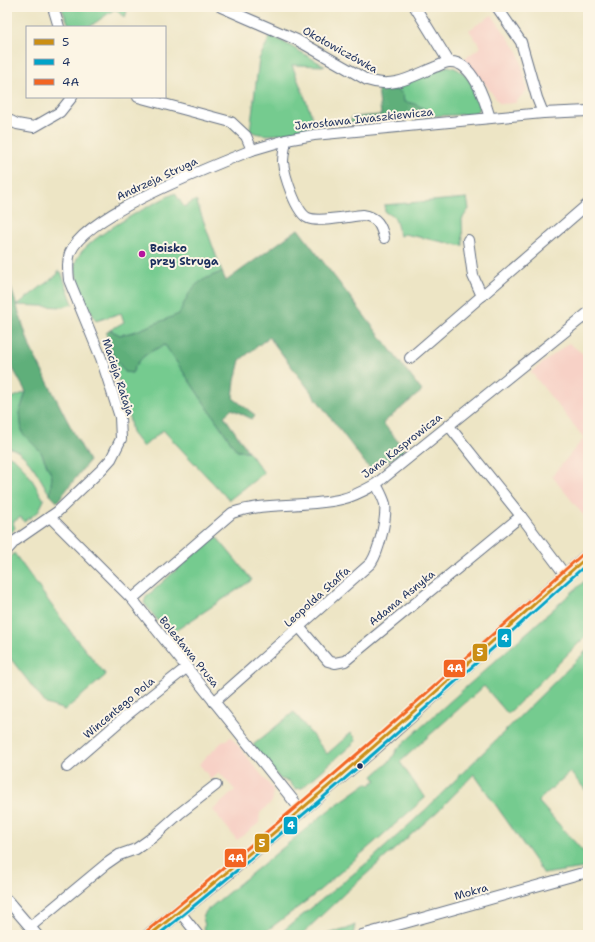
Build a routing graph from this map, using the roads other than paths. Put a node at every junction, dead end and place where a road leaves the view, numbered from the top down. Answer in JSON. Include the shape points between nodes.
{"nodes":[{"id":1,"x":53,"y":7,"type":"edge"},
{"id":2,"x":221,"y":7,"type":"edge"},
{"id":3,"x":415,"y":7,"type":"edge"},
{"id":4,"x":497,"y":7,"type":"edge"},
{"id":5,"x":60,"y":26,"type":"edge"},
{"id":6,"x":449,"y":62,"type":"junction"},
{"id":7,"x":71,"y":98,"type":"edge"},
{"id":8,"x":142,"y":98,"type":"edge"},
{"id":9,"x":588,"y":111,"type":"edge"},
{"id":10,"x":543,"y":113,"type":"junction"},
{"id":11,"x":490,"y":118,"type":"junction"},
{"id":12,"x":7,"y":119,"type":"edge"},
{"id":13,"x":286,"y":140,"type":"junction"},
{"id":14,"x":252,"y":150,"type":"junction"},
{"id":15,"x":588,"y":204,"type":"edge"},
{"id":16,"x":384,"y":238,"type":"dead end"},
{"id":17,"x":468,"y":240,"type":"dead end"},
{"id":18,"x":68,"y":261,"type":"joint"},
{"id":19,"x":482,"y":296,"type":"junction"},
{"id":20,"x":588,"y":313,"type":"edge"},
{"id":21,"x":410,"y":358,"type":"dead end"},
{"id":22,"x":449,"y":426,"type":"junction"},
{"id":23,"x":376,"y":484,"type":"junction"},
{"id":24,"x":521,"y":516,"type":"junction"},
{"id":25,"x":50,"y":517,"type":"junction"},
{"id":26,"x":7,"y":550,"type":"edge"},
{"id":27,"x":588,"y":556,"type":"edge"},
{"id":28,"x":566,"y":576,"type":"junction"},
{"id":29,"x":132,"y":599,"type":"junction"},
{"id":30,"x":300,"y":628,"type":"junction"},
{"id":31,"x":186,"y":668,"type":"junction"},
{"id":32,"x":214,"y":702,"type":"junction"},
{"id":33,"x":67,"y":768,"type":"dead end"},
{"id":34,"x":216,"y":785,"type":"dead end"},
{"id":35,"x":300,"y":810,"type":"junction"},
{"id":36,"x":588,"y":874,"type":"edge"},
{"id":37,"x":9,"y":905,"type":"edge"},
{"id":38,"x":179,"y":911,"type":"junction"},
{"id":39,"x":33,"y":931,"type":"edge"},
{"id":40,"x":150,"y":935,"type":"edge"},
{"id":41,"x":198,"y":935,"type":"edge"},
{"id":42,"x":362,"y":935,"type":"edge"}],
"edges":[{"from":1,"to":5,"type":"street"},
{"from":2,"to":6,"type":"street","name":"Okołowiczówka","via":[[297,40],[376,83],[393,84]]},
{"from":3,"to":6,"type":"street"},
{"from":4,"to":10,"type":"street","via":[[521,42]]},
{"from":6,"to":11,"type":"street","via":[[460,64],[474,77],[483,94]]},
{"from":7,"to":12,"type":"street","via":[[60,112],[34,127]]},
{"from":8,"to":14,"type":"street","via":[[231,122],[246,136]]},
{"from":9,"to":10,"type":"street","name":"Jarosława Iwaszkiewicza"},
{"from":10,"to":11,"type":"street","name":"Jarosława Iwaszkiewicza"},
{"from":11,"to":13,"type":"street","name":"Jarosława Iwaszkiewicza"},
{"from":13,"to":14,"type":"street","name":"Jarosława Iwaszkiewicza"},
{"from":13,"to":16,"type":"street","via":[[283,162],[286,177],[300,210],[307,218],[370,216],[382,227]]},
{"from":14,"to":18,"type":"street","name":"Andrzeja Struga","via":[[170,184],[120,210],[78,241],[70,252]]},
{"from":15,"to":19,"type":"street"},
{"from":17,"to":19,"type":"street","via":[[473,276]]},
{"from":18,"to":25,"type":"street","name":"Macieja Rataja","via":[[69,280],[101,358],[120,417],[121,439],[111,459]]},
{"from":19,"to":21,"type":"street"},
{"from":20,"to":22,"type":"street","name":"Jana Kasprowicza"},
{"from":22,"to":23,"type":"street","name":"Jana Kasprowicza"},
{"from":22,"to":24,"type":"street"},
{"from":23,"to":29,"type":"street","name":"Jana Kasprowicza","via":[[359,494],[324,503],[248,508],[232,513]]},
{"from":23,"to":30,"type":"street","name":"Leopolda Staffa","via":[[385,511],[376,556]]},
{"from":24,"to":28,"type":"street"},
{"from":24,"to":30,"type":"street","name":"Adama Asnyka","via":[[345,661],[328,661]]},
{"from":25,"to":26,"type":"street","name":"Macieja Rataja","via":[[15,541]]},
{"from":25,"to":29,"type":"street","name":"Bolesława Prusa"},
{"from":27,"to":28,"type":"main road"},
{"from":28,"to":35,"type":"main road","via":[[388,736]]},
{"from":29,"to":31,"type":"street","name":"Bolesława Prusa"},
{"from":30,"to":32,"type":"street","name":"Leopolda Staffa"},
{"from":31,"to":32,"type":"street","name":"Bolesława Prusa"},
{"from":31,"to":33,"type":"street","name":"Wincentego Pola","via":[[128,714]]},
{"from":32,"to":35,"type":"street","name":"Bolesława Prusa"},
{"from":34,"to":39,"type":"street","via":[[153,838],[106,864]]},
{"from":35,"to":38,"type":"main road"},
{"from":36,"to":42,"type":"street","name":"Mokra","via":[[579,874]]},
{"from":37,"to":39,"type":"street"},
{"from":38,"to":40,"type":"main road"},
{"from":38,"to":41,"type":"street"}]}
